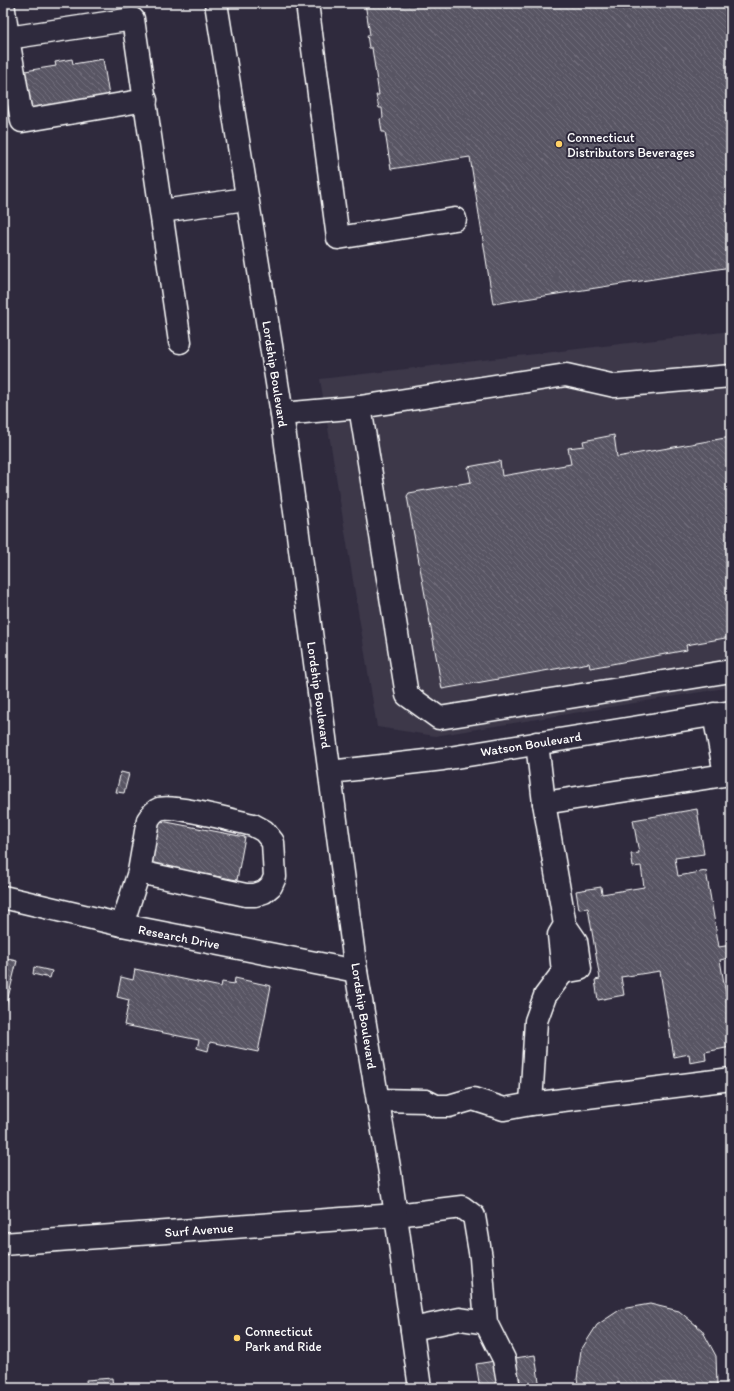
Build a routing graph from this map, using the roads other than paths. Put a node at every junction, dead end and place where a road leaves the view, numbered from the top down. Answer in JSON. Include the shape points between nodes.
{"nodes":[{"id":1,"x":3,"y":3,"type":"edge"},
{"id":2,"x":216,"y":3,"type":"edge"},
{"id":3,"x":307,"y":3,"type":"edge"},
{"id":4,"x":8,"y":38,"type":"junction"},
{"id":5,"x":146,"y":100,"type":"junction"},
{"id":6,"x":246,"y":199,"type":"junction"},
{"id":7,"x":162,"y":211,"type":"junction"},
{"id":8,"x":455,"y":219,"type":"dead end"},
{"id":9,"x":180,"y":342,"type":"dead end"},
{"id":10,"x":731,"y":376,"type":"edge"},
{"id":11,"x":360,"y":407,"type":"junction"},
{"id":12,"x":282,"y":414,"type":"junction"},
{"id":13,"x":731,"y":671,"type":"edge"},
{"id":14,"x":723,"y":713,"type":"edge"},
{"id":15,"x":537,"y":743,"type":"junction"},
{"id":16,"x":330,"y":772,"type":"junction"},
{"id":17,"x":728,"y":774,"type":"edge"},
{"id":18,"x":544,"y":804,"type":"junction"},
{"id":19,"x":139,"y":872,"type":"junction"},
{"id":20,"x":3,"y":897,"type":"edge"},
{"id":21,"x":122,"y":925,"type":"junction"},
{"id":22,"x":356,"y":971,"type":"junction"},
{"id":23,"x":731,"y":1079,"type":"edge"},
{"id":24,"x":378,"y":1100,"type":"junction"},
{"id":25,"x":531,"y":1104,"type":"junction"},
{"id":26,"x":396,"y":1215,"type":"junction"},
{"id":27,"x":3,"y":1244,"type":"edge"},
{"id":28,"x":486,"y":1323,"type":"junction"},
{"id":29,"x":412,"y":1328,"type":"junction"},
{"id":30,"x":420,"y":1388,"type":"edge"},
{"id":31,"x":509,"y":1388,"type":"edge"}],
"edges":[{"from":1,"to":4,"type":"main road"},
{"from":2,"to":6,"type":"main road","name":"Lordship Boulevard"},
{"from":3,"to":8,"type":"main road","via":[[338,238]]},
{"from":4,"to":5,"type":"main road","via":[[133,19]]},
{"from":4,"to":5,"type":"main road","via":[[22,121]]},
{"from":5,"to":7,"type":"main road"},
{"from":6,"to":7,"type":"main road"},
{"from":6,"to":12,"type":"main road","name":"Lordship Boulevard"},
{"from":7,"to":9,"type":"main road"},
{"from":10,"to":11,"type":"main road","via":[[615,386],[566,375]]},
{"from":11,"to":12,"type":"main road"},
{"from":11,"to":13,"type":"main road","via":[[407,695],[439,718]]},
{"from":12,"to":16,"type":"main road","name":"Lordship Boulevard"},
{"from":14,"to":15,"type":"main road","name":"Watson Boulevard"},
{"from":14,"to":17,"type":"main road"},
{"from":15,"to":16,"type":"main road","name":"Watson Boulevard","via":[[443,759]]},
{"from":15,"to":18,"type":"main road"},
{"from":16,"to":22,"type":"main road","name":"Lordship Boulevard"},
{"from":17,"to":18,"type":"main road"},
{"from":18,"to":25,"type":"main road","via":[[565,925],[559,936],[563,972],[544,996],[536,1021]]},
{"from":19,"to":19,"type":"main road","via":[[148,820],[152,813],[160,808],[175,808],[253,824],[264,831],[272,842],[275,877],[271,886],[255,895]]},
{"from":19,"to":21,"type":"main road"},
{"from":20,"to":21,"type":"main road","name":"Research Drive"},
{"from":21,"to":22,"type":"main road","name":"Research Drive"},
{"from":22,"to":24,"type":"main road","name":"Lordship Boulevard"},
{"from":23,"to":25,"type":"main road"},
{"from":24,"to":25,"type":"main road","via":[[426,1101],[436,1106],[449,1106],[473,1099],[504,1109]]},
{"from":24,"to":26,"type":"main road","name":"Lordship Boulevard"},
{"from":26,"to":27,"type":"main road","name":"Surf Avenue"},
{"from":26,"to":28,"type":"main road","name":"Surf Avenue","via":[[462,1207],[474,1216],[481,1258]]},
{"from":26,"to":29,"type":"main road","name":"Lordship Boulevard"},
{"from":28,"to":29,"type":"main road","via":[[460,1319]]},
{"from":28,"to":31,"type":"main road","via":[[504,1359]]},
{"from":29,"to":30,"type":"main road","name":"Lordship Boulevard"}]}
